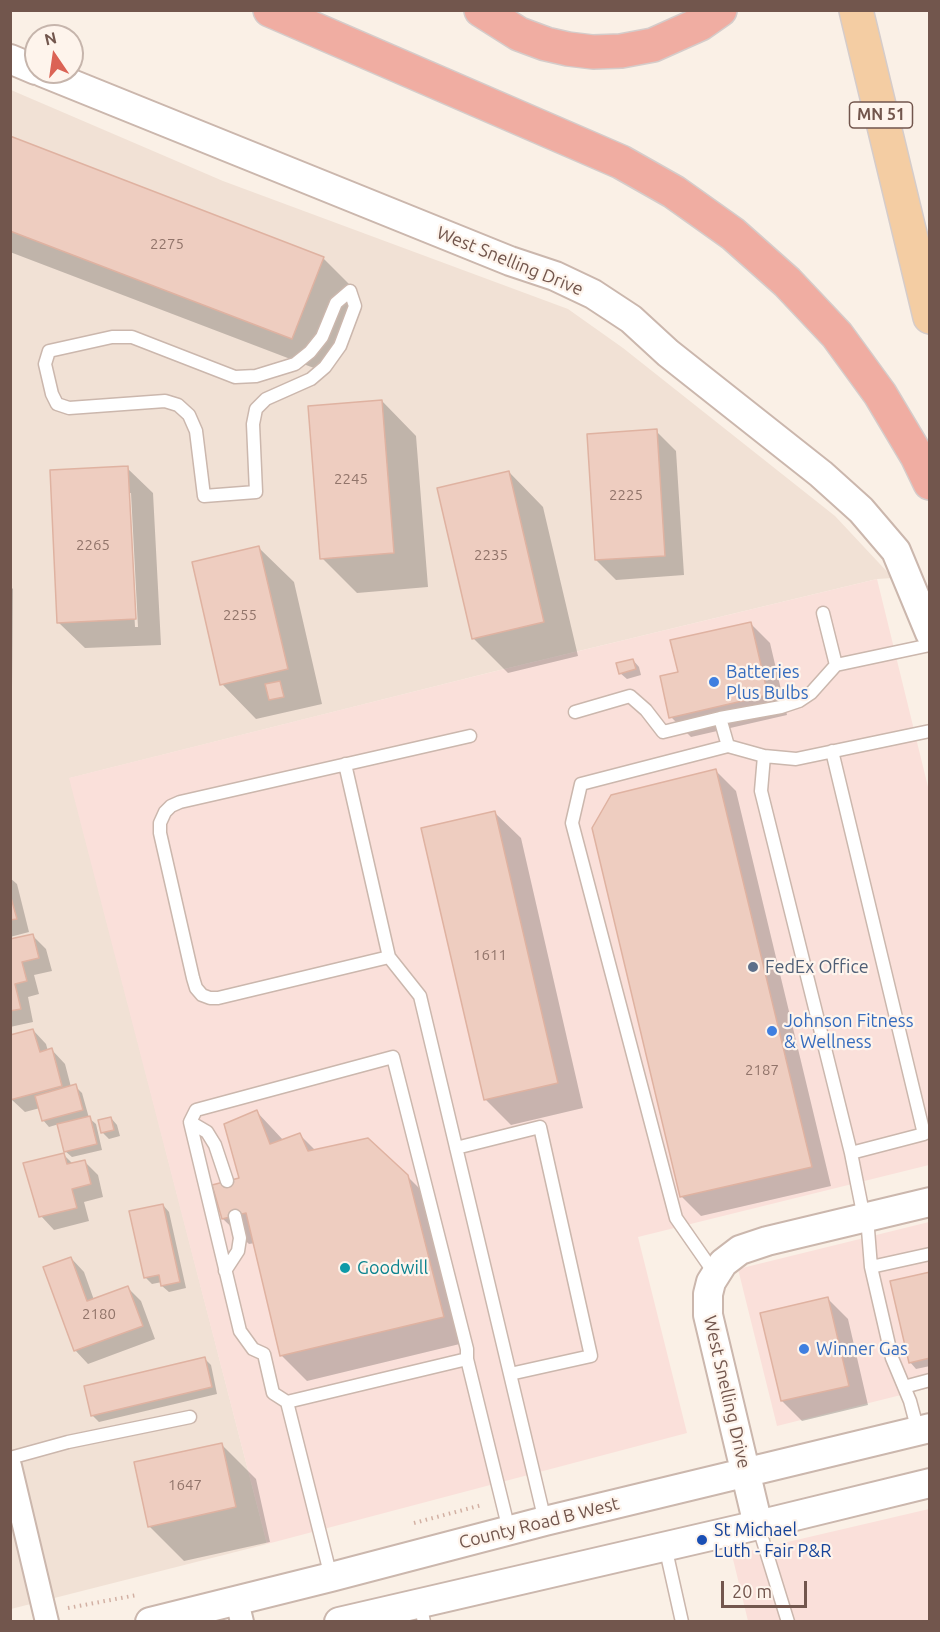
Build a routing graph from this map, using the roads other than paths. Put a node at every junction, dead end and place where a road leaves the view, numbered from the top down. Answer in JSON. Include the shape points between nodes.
{"nodes":[{"id":1,"x":270,"y":10,"type":"edge"},
{"id":2,"x":481,"y":10,"type":"edge"},
{"id":3,"x":720,"y":10,"type":"edge"},
{"id":4,"x":856,"y":10,"type":"edge"},
{"id":5,"x":10,"y":59,"type":"edge"},
{"id":6,"x":24,"y":65,"type":"edge"},
{"id":7,"x":72,"y":84,"type":"edge"},
{"id":8,"x":350,"y":291,"type":"joint"},
{"id":9,"x":930,"y":317,"type":"edge"},
{"id":10,"x":930,"y":483,"type":"edge"},
{"id":11,"x":823,"y":613,"type":"dead end"},
{"id":12,"x":930,"y":633,"type":"edge"},
{"id":13,"x":930,"y":645,"type":"edge"},
{"id":14,"x":836,"y":666,"type":"junction"},
{"id":15,"x":575,"y":712,"type":"dead end"},
{"id":16,"x":720,"y":718,"type":"junction"},
{"id":17,"x":930,"y":731,"type":"edge"},
{"id":18,"x":470,"y":736,"type":"dead end"},
{"id":19,"x":728,"y":746,"type":"junction"},
{"id":20,"x":832,"y":751,"type":"junction"},
{"id":21,"x":764,"y":756,"type":"junction"},
{"id":22,"x":345,"y":764,"type":"junction"},
{"id":23,"x":390,"y":957,"type":"junction"},
{"id":24,"x":190,"y":1122,"type":"junction"},
{"id":25,"x":456,"y":1148,"type":"junction"},
{"id":26,"x":851,"y":1153,"type":"junction"},
{"id":27,"x":226,"y":1181,"type":"dead end"},
{"id":28,"x":930,"y":1202,"type":"edge"},
{"id":29,"x":235,"y":1216,"type":"dead end"},
{"id":30,"x":866,"y":1217,"type":"junction"},
{"id":31,"x":930,"y":1254,"type":"edge"},
{"id":32,"x":871,"y":1267,"type":"junction"},
{"id":33,"x":225,"y":1271,"type":"junction"},
{"id":34,"x":715,"y":1274,"type":"junction"},
{"id":35,"x":467,"y":1359,"type":"junction"},
{"id":36,"x":510,"y":1374,"type":"junction"},
{"id":37,"x":930,"y":1380,"type":"edge"},
{"id":38,"x":904,"y":1387,"type":"junction"},
{"id":39,"x":287,"y":1402,"type":"junction"},
{"id":40,"x":190,"y":1418,"type":"dead end"},
{"id":41,"x":924,"y":1429,"type":"edge"},
{"id":42,"x":10,"y":1458,"type":"edge"},
{"id":43,"x":10,"y":1467,"type":"edge"},
{"id":44,"x":745,"y":1472,"type":"junction"},
{"id":45,"x":930,"y":1483,"type":"edge"},
{"id":46,"x":545,"y":1521,"type":"junction"},
{"id":47,"x":758,"y":1525,"type":"junction"},
{"id":48,"x":509,"y":1530,"type":"junction"},
{"id":49,"x":664,"y":1546,"type":"junction"},
{"id":50,"x":331,"y":1578,"type":"junction"},
{"id":51,"x":240,"y":1611,"type":"edge"},
{"id":52,"x":422,"y":1612,"type":"edge"},
{"id":53,"x":47,"y":1622,"type":"edge"},
{"id":54,"x":150,"y":1622,"type":"edge"},
{"id":55,"x":339,"y":1622,"type":"edge"},
{"id":56,"x":682,"y":1622,"type":"edge"},
{"id":57,"x":788,"y":1622,"type":"edge"}],
"edges":[{"from":1,"to":10,"type":"highway","via":[[621,162],[674,192],[733,234],[787,282],[837,335],[880,394]]},
{"from":2,"to":3,"type":"highway","via":[[519,34],[546,44],[593,52],[653,45],[691,29]]},
{"from":4,"to":9,"type":"main road","number":"MN 51"},
{"from":5,"to":6,"type":"street"},
{"from":7,"to":12,"type":"street","name":"West Snelling Drive","via":[[593,294],[631,319],[861,510],[896,551]]},
{"from":8,"to":8,"type":"lane","via":[[336,303],[322,337],[295,364],[256,376],[235,377],[132,337],[112,337],[49,351],[45,364],[52,394],[57,404],[69,408],[165,400],[178,405],[189,414],[196,431],[204,496],[256,492],[256,409],[266,399],[311,379],[325,367],[340,346],[355,306]]},
{"from":11,"to":14,"type":"lane"},
{"from":13,"to":14,"type":"lane"},
{"from":14,"to":16,"type":"lane","via":[[799,701]]},
{"from":15,"to":16,"type":"lane","via":[[630,696],[663,732]]},
{"from":16,"to":19,"type":"lane"},
{"from":17,"to":20,"type":"lane"},
{"from":18,"to":22,"type":"lane"},
{"from":19,"to":21,"type":"lane"},
{"from":19,"to":34,"type":"lane","via":[[581,784],[572,823],[676,1218]]},
{"from":20,"to":21,"type":"lane","via":[[796,759]]},
{"from":20,"to":26,"type":"lane","via":[[924,1134]]},
{"from":21,"to":26,"type":"lane","via":[[761,791]]},
{"from":22,"to":23,"type":"lane"},
{"from":22,"to":23,"type":"lane","via":[[180,802],[165,812],[160,833],[193,978],[202,995],[218,998]]},
{"from":23,"to":25,"type":"lane","via":[[420,996]]},
{"from":24,"to":27,"type":"lane","via":[[207,1132],[215,1145]]},
{"from":24,"to":33,"type":"lane"},
{"from":24,"to":35,"type":"lane","via":[[196,1110],[393,1057]]},
{"from":25,"to":36,"type":"lane"},
{"from":25,"to":36,"type":"lane","via":[[540,1127],[591,1356]]},
{"from":26,"to":30,"type":"lane"},
{"from":28,"to":30,"type":"street"},
{"from":29,"to":33,"type":"lane","via":[[240,1238],[238,1251]]},
{"from":30,"to":32,"type":"lane"},
{"from":30,"to":34,"type":"street","via":[[740,1250]]},
{"from":31,"to":32,"type":"lane"},
{"from":32,"to":38,"type":"lane","via":[[892,1358]]},
{"from":33,"to":39,"type":"lane","via":[[240,1331],[253,1348],[264,1354],[273,1393]]},
{"from":34,"to":44,"type":"street","name":"West Snelling Drive","via":[[708,1294],[708,1315]]},
{"from":35,"to":39,"type":"lane"},
{"from":35,"to":48,"type":"lane"},
{"from":36,"to":46,"type":"lane"},
{"from":37,"to":38,"type":"lane"},
{"from":38,"to":41,"type":"lane"},
{"from":39,"to":50,"type":"lane"},
{"from":40,"to":42,"type":"lane","via":[[68,1442]]},
{"from":41,"to":44,"type":"street","name":"County Road B West"},
{"from":43,"to":53,"type":"street"},
{"from":44,"to":46,"type":"street","name":"County Road B West"},
{"from":44,"to":47,"type":"street","name":"West Snelling Drive"},
{"from":45,"to":47,"type":"street"},
{"from":46,"to":48,"type":"street","name":"County Road B West"},
{"from":47,"to":49,"type":"street"},
{"from":47,"to":57,"type":"lane"},
{"from":48,"to":50,"type":"street","name":"County Road B West"},
{"from":49,"to":52,"type":"street"},
{"from":49,"to":56,"type":"lane"},
{"from":50,"to":51,"type":"street","name":"County Road B West"},
{"from":51,"to":54,"type":"street","name":"County Road B West"},
{"from":52,"to":55,"type":"street"}]}
